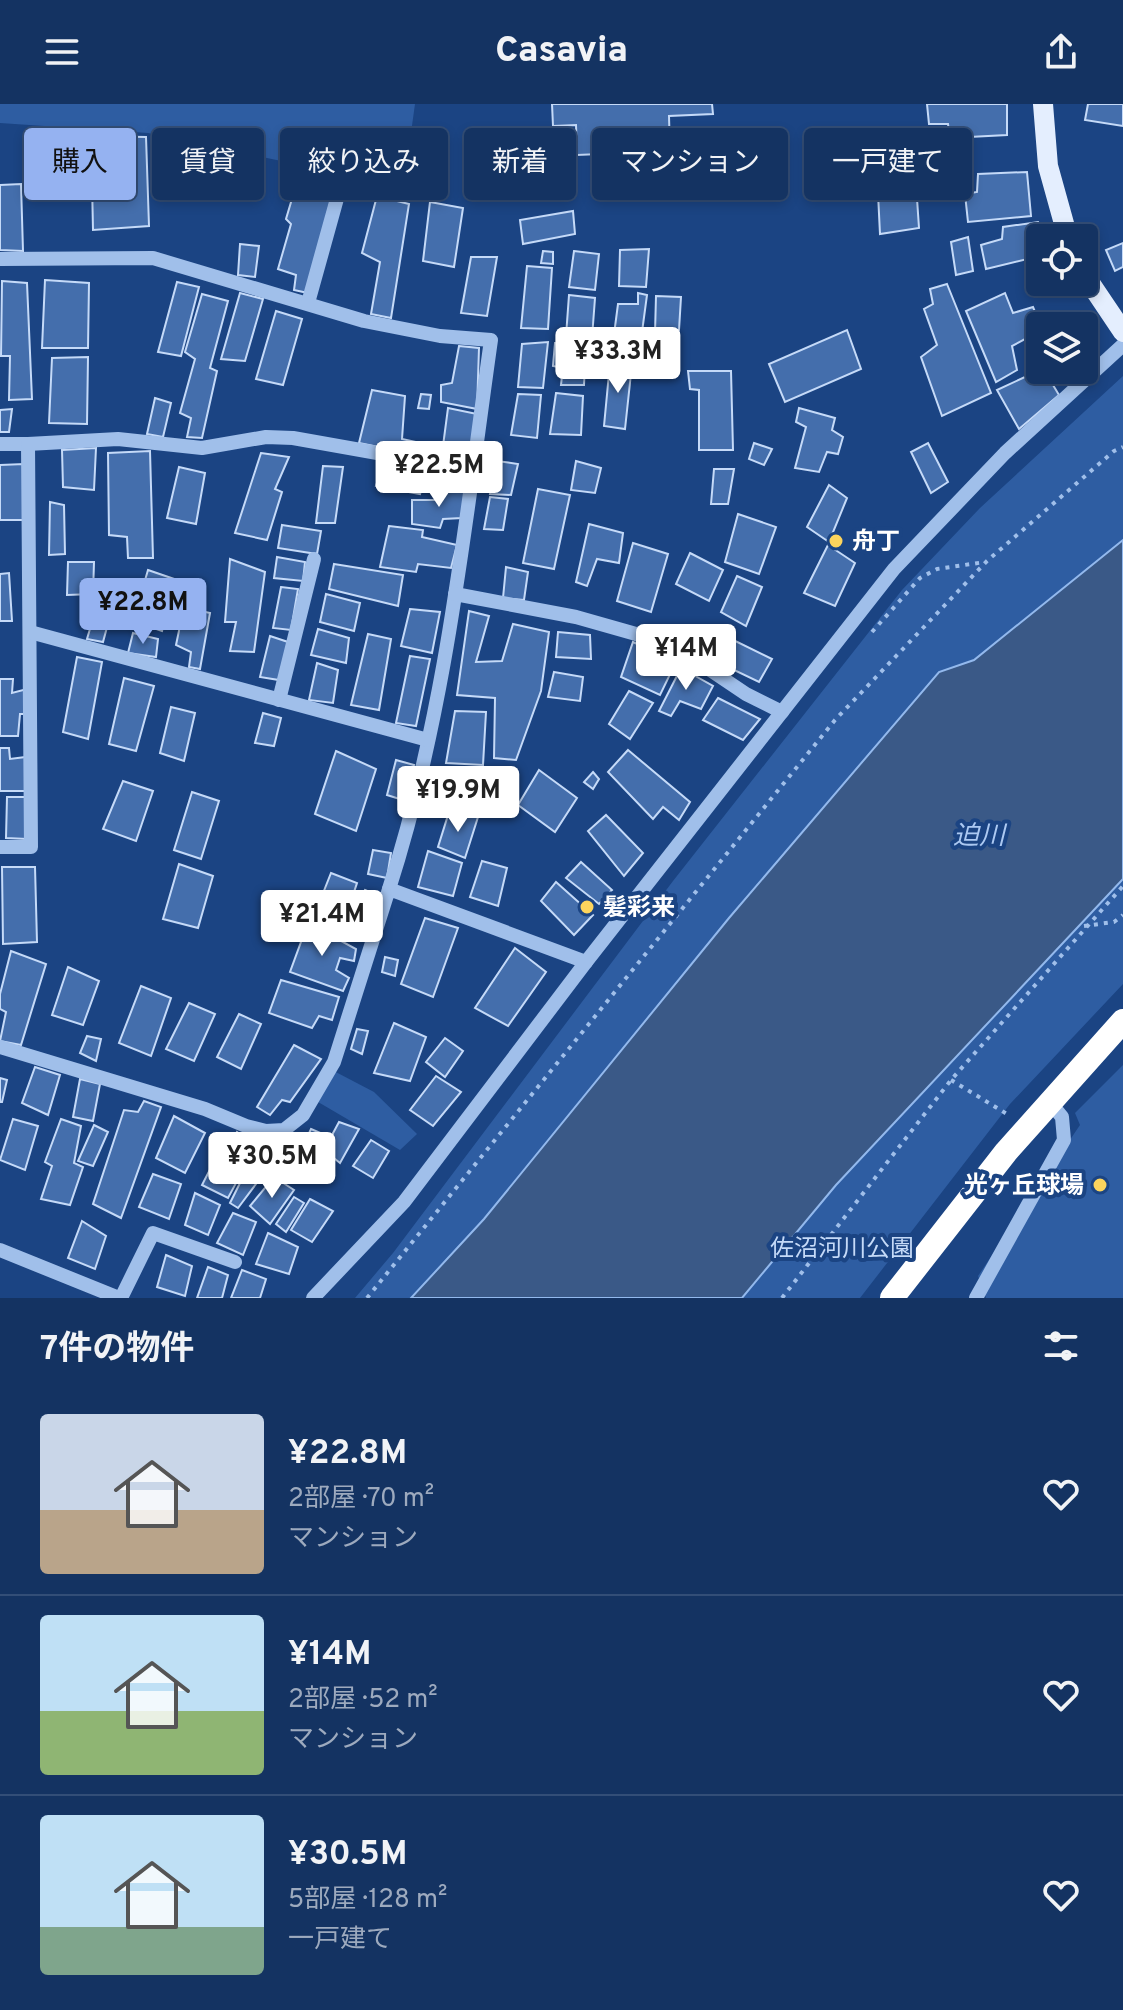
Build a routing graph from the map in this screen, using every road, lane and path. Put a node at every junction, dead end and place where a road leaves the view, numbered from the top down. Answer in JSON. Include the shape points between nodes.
{"nodes":[{"id":1,"x":1043,"y":104,"type":"edge"},
{"id":2,"x":337,"y":200,"type":"edge"},
{"id":3,"x":1064,"y":224,"type":"edge"},
{"id":4,"x":0,"y":259,"type":"edge"},
{"id":5,"x":1098,"y":295,"type":"edge"},
{"id":6,"x":308,"y":303,"type":"junction"},
{"id":7,"x":1123,"y":332,"type":"edge"},
{"id":8,"x":1123,"y":345,"type":"edge"},
{"id":9,"x":0,"y":444,"type":"edge"},
{"id":10,"x":28,"y":444,"type":"junction"},
{"id":11,"x":1123,"y":447,"type":"edge"},
{"id":12,"x":473,"y":470,"type":"junction"},
{"id":13,"x":314,"y":559,"type":"dead end"},
{"id":14,"x":987,"y":561,"type":"junction"},
{"id":15,"x":455,"y":594,"type":"junction"},
{"id":16,"x":30,"y":632,"type":"junction"},
{"id":17,"x":867,"y":637,"type":"dead end"},
{"id":18,"x":279,"y":700,"type":"junction"},
{"id":19,"x":782,"y":712,"type":"junction"},
{"id":20,"x":428,"y":740,"type":"junction"},
{"id":21,"x":0,"y":847,"type":"edge"},
{"id":22,"x":1123,"y":886,"type":"edge"},
{"id":23,"x":389,"y":889,"type":"junction"},
{"id":24,"x":1123,"y":915,"type":"edge"},
{"id":25,"x":1084,"y":926,"type":"junction"},
{"id":26,"x":586,"y":962,"type":"junction"},
{"id":27,"x":1123,"y":1021,"type":"edge"},
{"id":28,"x":0,"y":1047,"type":"edge"},
{"id":29,"x":951,"y":1080,"type":"junction"},
{"id":30,"x":1049,"y":1101,"type":"junction"},
{"id":31,"x":1011,"y":1117,"type":"dead end"},
{"id":32,"x":0,"y":1250,"type":"edge"},
{"id":33,"x":235,"y":1262,"type":"dead end"},
{"id":34,"x":120,"y":1298,"type":"edge"},
{"id":35,"x":313,"y":1298,"type":"edge"},
{"id":36,"x":367,"y":1298,"type":"edge"},
{"id":37,"x":782,"y":1298,"type":"edge"},
{"id":38,"x":892,"y":1298,"type":"edge"},
{"id":39,"x":976,"y":1298,"type":"edge"}],
"edges":[{"from":1,"to":3,"type":"main road","via":[[1048,166]]},
{"from":2,"to":6,"type":"street"},
{"from":4,"to":6,"type":"street","via":[[153,258]]},
{"from":5,"to":7,"type":"main road"},
{"from":6,"to":12,"type":"street","via":[[404,330],[491,340]]},
{"from":8,"to":19,"type":"street","via":[[1005,453],[894,569]]},
{"from":9,"to":10,"type":"street"},
{"from":10,"to":12,"type":"street","via":[[118,439],[202,448],[280,438]]},
{"from":10,"to":16,"type":"street"},
{"from":11,"to":14,"type":"path"},
{"from":12,"to":15,"type":"street"},
{"from":13,"to":18,"type":"street"},
{"from":14,"to":17,"type":"path","via":[[937,569],[920,578]]},
{"from":14,"to":36,"type":"path","via":[[835,720]]},
{"from":15,"to":19,"type":"street","via":[[636,634],[691,657]]},
{"from":15,"to":20,"type":"street"},
{"from":16,"to":18,"type":"street"},
{"from":16,"to":21,"type":"street","via":[[31,847]]},
{"from":18,"to":20,"type":"street"},
{"from":19,"to":26,"type":"street"},
{"from":20,"to":23,"type":"street"},
{"from":22,"to":25,"type":"path"},
{"from":23,"to":26,"type":"street"},
{"from":23,"to":28,"type":"street","via":[[334,1062],[303,1115],[284,1130],[246,1126]]},
{"from":24,"to":25,"type":"path","via":[[1114,922]]},
{"from":25,"to":29,"type":"path"},
{"from":26,"to":35,"type":"street","via":[[404,1202]]},
{"from":27,"to":30,"type":"highway"},
{"from":29,"to":31,"type":"path"},
{"from":29,"to":37,"type":"path"},
{"from":30,"to":38,"type":"highway"},
{"from":30,"to":39,"type":"street","via":[[1062,1117],[1064,1140]]},
{"from":32,"to":34,"type":"street"},
{"from":33,"to":34,"type":"street","via":[[153,1233]]}]}
